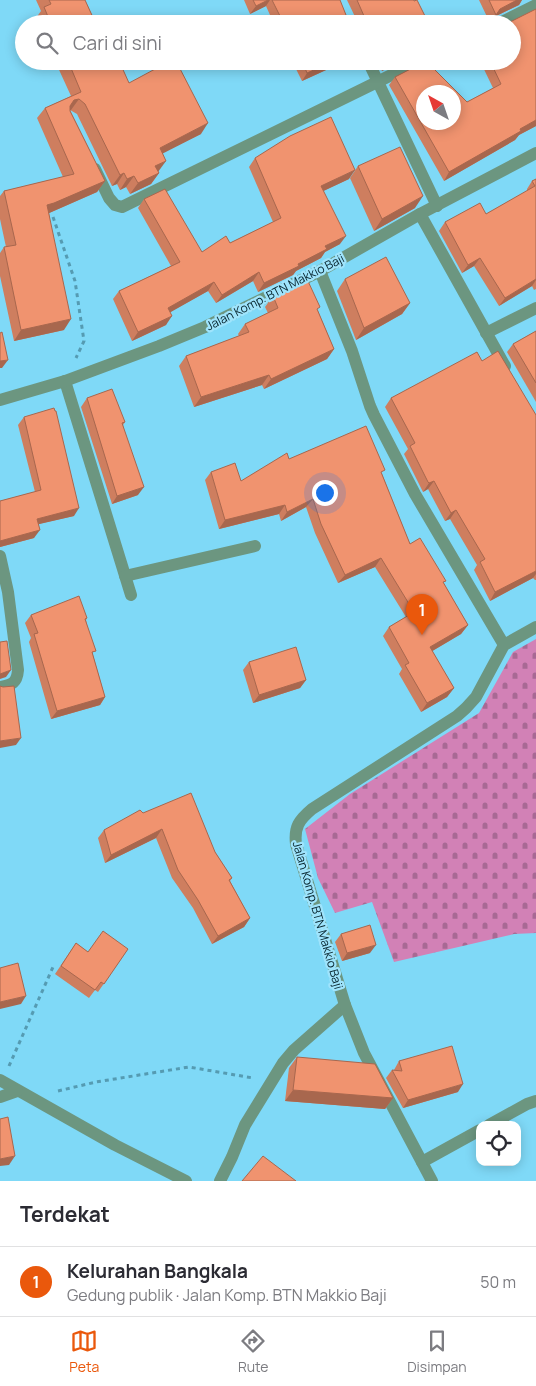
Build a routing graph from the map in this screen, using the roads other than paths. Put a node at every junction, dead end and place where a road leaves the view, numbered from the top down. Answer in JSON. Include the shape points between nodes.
{"nodes":[{"id":1,"x":536,"y":5,"type":"edge"},
{"id":2,"x":516,"y":15,"type":"edge"},
{"id":3,"x":372,"y":70,"type":"edge"},
{"id":4,"x":402,"y":70,"type":"edge"},
{"id":5,"x":378,"y":82,"type":"junction"},
{"id":6,"x":536,"y":153,"type":"edge"},
{"id":7,"x":92,"y":162,"type":"edge"},
{"id":8,"x":437,"y":206,"type":"junction"},
{"id":9,"x":420,"y":214,"type":"junction"},
{"id":10,"x":320,"y":271,"type":"junction"},
{"id":11,"x":536,"y":308,"type":"edge"},
{"id":12,"x":486,"y":333,"type":"junction"},
{"id":13,"x":511,"y":375,"type":"edge"},
{"id":14,"x":65,"y":381,"type":"junction"},
{"id":15,"x":0,"y":400,"type":"edge"},
{"id":16,"x":255,"y":546,"type":"dead end"},
{"id":17,"x":0,"y":556,"type":"edge"},
{"id":18,"x":125,"y":576,"type":"junction"},
{"id":19,"x":4,"y":593,"type":"edge"},
{"id":20,"x":130,"y":595,"type":"dead end"},
{"id":21,"x":536,"y":627,"type":"edge"},
{"id":22,"x":504,"y":645,"type":"junction"},
{"id":23,"x":0,"y":687,"type":"edge"},
{"id":24,"x":345,"y":1005,"type":"junction"},
{"id":25,"x":1,"y":1080,"type":"edge"},
{"id":26,"x":17,"y":1091,"type":"junction"},
{"id":27,"x":0,"y":1097,"type":"edge"},
{"id":28,"x":536,"y":1101,"type":"edge"},
{"id":29,"x":497,"y":1121,"type":"edge"},
{"id":30,"x":476,"y":1132,"type":"edge"},
{"id":31,"x":422,"y":1162,"type":"junction"},
{"id":32,"x":186,"y":1181,"type":"edge"},
{"id":33,"x":220,"y":1181,"type":"edge"},
{"id":34,"x":432,"y":1181,"type":"edge"}],
"edges":[{"from":1,"to":2,"type":"street"},
{"from":3,"to":5,"type":"street"},
{"from":4,"to":5,"type":"street"},
{"from":5,"to":7,"type":"street","via":[[122,207],[109,198]]},
{"from":5,"to":8,"type":"street"},
{"from":6,"to":8,"type":"street","name":"Jalan Komp. BTN Makkio Baji"},
{"from":8,"to":9,"type":"street","name":"Jalan Komp. BTN Makkio Baji"},
{"from":9,"to":10,"type":"street","name":"Jalan Komp. BTN Makkio Baji"},
{"from":9,"to":12,"type":"street"},
{"from":10,"to":14,"type":"street","name":"Jalan Komp. BTN Makkio Baji","via":[[205,327]]},
{"from":10,"to":22,"type":"street","via":[[374,415],[415,494]]},
{"from":11,"to":12,"type":"street"},
{"from":12,"to":13,"type":"street"},
{"from":14,"to":15,"type":"street","name":"Jalan Komp. BTN Makkio Baji"},
{"from":14,"to":18,"type":"street"},
{"from":16,"to":18,"type":"street"},
{"from":17,"to":19,"type":"street"},
{"from":18,"to":20,"type":"street"},
{"from":19,"to":23,"type":"street","via":[[18,670],[17,678],[11,684]]},
{"from":21,"to":22,"type":"street"},
{"from":22,"to":24,"type":"street","name":"Jalan Komp. BTN Makkio Baji","via":[[476,697],[457,716],[312,809],[298,824],[296,844]]},
{"from":24,"to":31,"type":"street","name":"Jalan Komp. BTN Makkio Baji","via":[[364,1053]]},
{"from":24,"to":33,"type":"street","via":[[294,1050],[283,1064],[245,1125]]},
{"from":25,"to":26,"type":"street"},
{"from":26,"to":27,"type":"street"},
{"from":26,"to":32,"type":"street"},
{"from":28,"to":29,"type":"street"},
{"from":30,"to":31,"type":"street"},
{"from":31,"to":34,"type":"street","name":"Jalan Komp. BTN Makkio Baji"}]}
